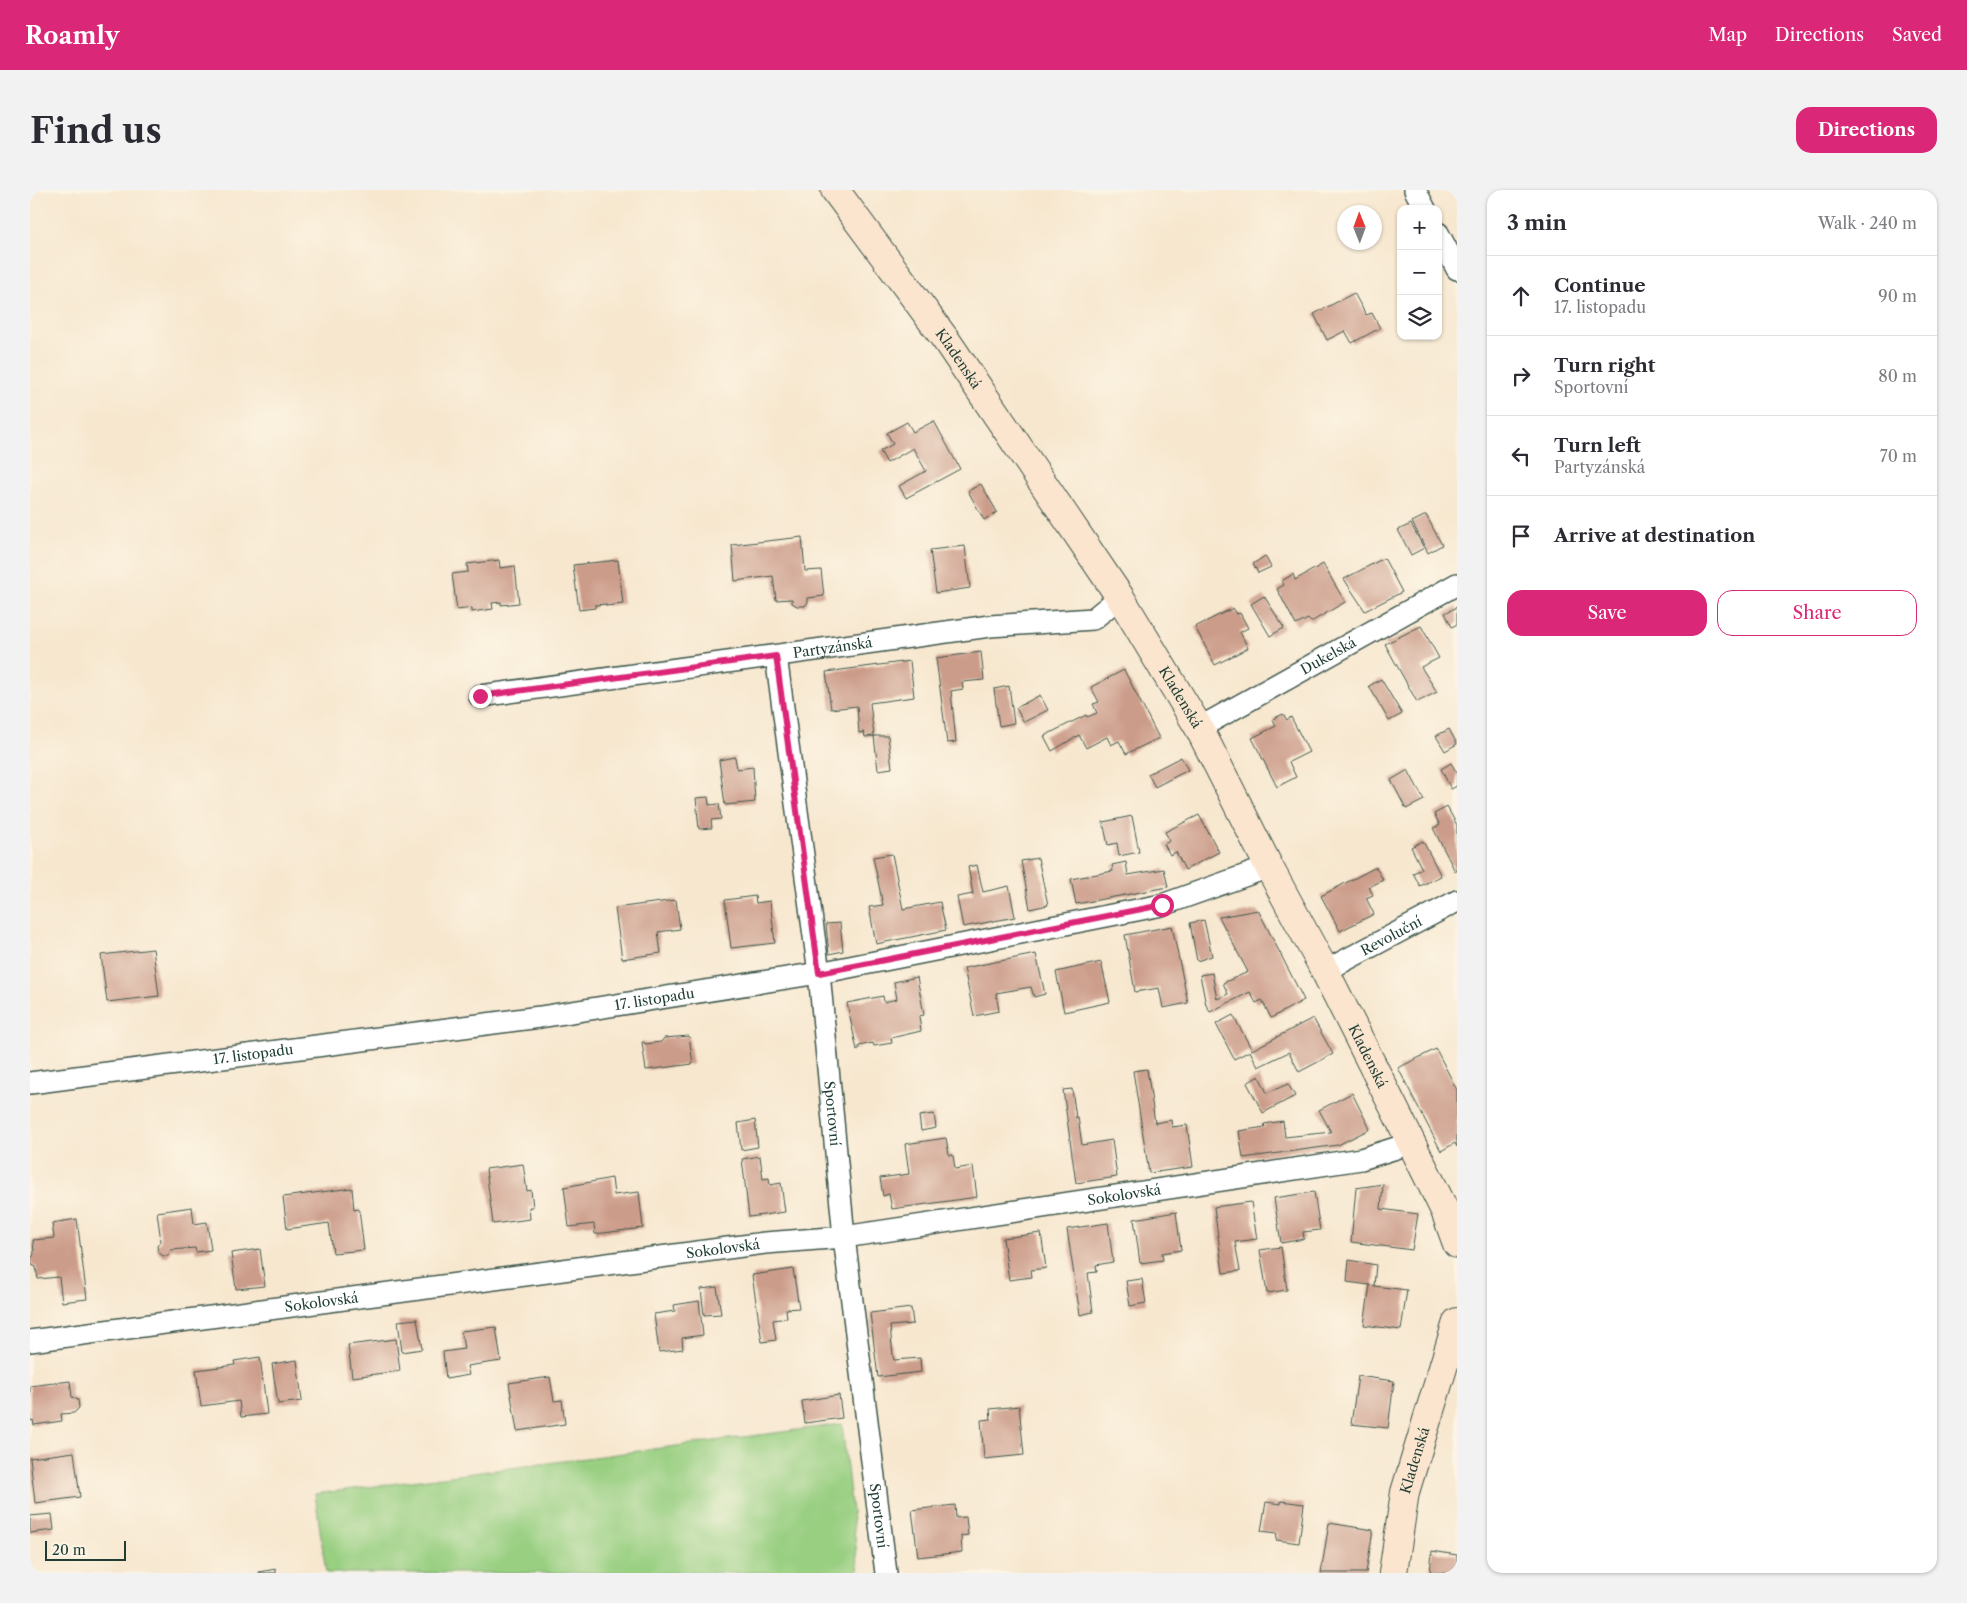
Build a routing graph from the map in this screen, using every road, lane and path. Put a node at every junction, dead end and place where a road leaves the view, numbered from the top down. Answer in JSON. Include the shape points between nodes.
{"nodes":[{"id":1,"x":835,"y":190,"type":"edge"},
{"id":2,"x":1415,"y":190,"type":"edge"},
{"id":3,"x":1423,"y":205,"type":"edge"},
{"id":4,"x":1442,"y":241,"type":"edge"},
{"id":5,"x":1457,"y":269,"type":"edge"},
{"id":6,"x":1457,"y":584,"type":"edge"},
{"id":7,"x":1120,"y":597,"type":"junction"},
{"id":8,"x":776,"y":656,"type":"junction"},
{"id":9,"x":480,"y":696,"type":"dead end"},
{"id":10,"x":1199,"y":728,"type":"junction"},
{"id":11,"x":1269,"y":867,"type":"junction"},
{"id":12,"x":1457,"y":901,"type":"edge"},
{"id":13,"x":1325,"y":971,"type":"junction"},
{"id":14,"x":819,"y":973,"type":"junction"},
{"id":15,"x":30,"y":1083,"type":"edge"},
{"id":16,"x":1412,"y":1143,"type":"junction"},
{"id":17,"x":844,"y":1237,"type":"junction"},
{"id":18,"x":1457,"y":1244,"type":"edge"},
{"id":19,"x":1457,"y":1322,"type":"edge"},
{"id":20,"x":30,"y":1341,"type":"edge"},
{"id":21,"x":886,"y":1573,"type":"edge"},
{"id":22,"x":1393,"y":1573,"type":"edge"}],
"edges":[{"from":1,"to":7,"type":"street","name":"Kladenská","via":[[946,340]]},
{"from":2,"to":3,"type":"street"},
{"from":4,"to":5,"type":"street"},
{"from":6,"to":10,"type":"street","name":"Dukelská"},
{"from":7,"to":8,"type":"street","name":"Partyzánská","via":[[1093,619],[990,626]]},
{"from":7,"to":10,"type":"street","name":"Kladenská"},
{"from":8,"to":9,"type":"street","name":"Partyzánská"},
{"from":8,"to":14,"type":"street","name":"Sportovní"},
{"from":10,"to":11,"type":"street","name":"Kladenská"},
{"from":11,"to":13,"type":"street","name":"Kladenská"},
{"from":11,"to":14,"type":"street","name":"17. listopadu","via":[[1162,905]]},
{"from":12,"to":13,"type":"street","name":"Revoluční"},
{"from":13,"to":16,"type":"street","name":"Kladenská"},
{"from":14,"to":15,"type":"street","name":"17. listopadu","via":[[540,1017]]},
{"from":14,"to":17,"type":"street","name":"Sportovní"},
{"from":16,"to":17,"type":"street","name":"Sokolovská","via":[[1362,1159]]},
{"from":16,"to":18,"type":"street","name":"Kladenská"},
{"from":17,"to":20,"type":"street","name":"Sokolovská","via":[[756,1245]]},
{"from":17,"to":21,"type":"street","name":"Sportovní"},
{"from":19,"to":22,"type":"street","name":"Kladenská","via":[[1405,1492]]}]}
